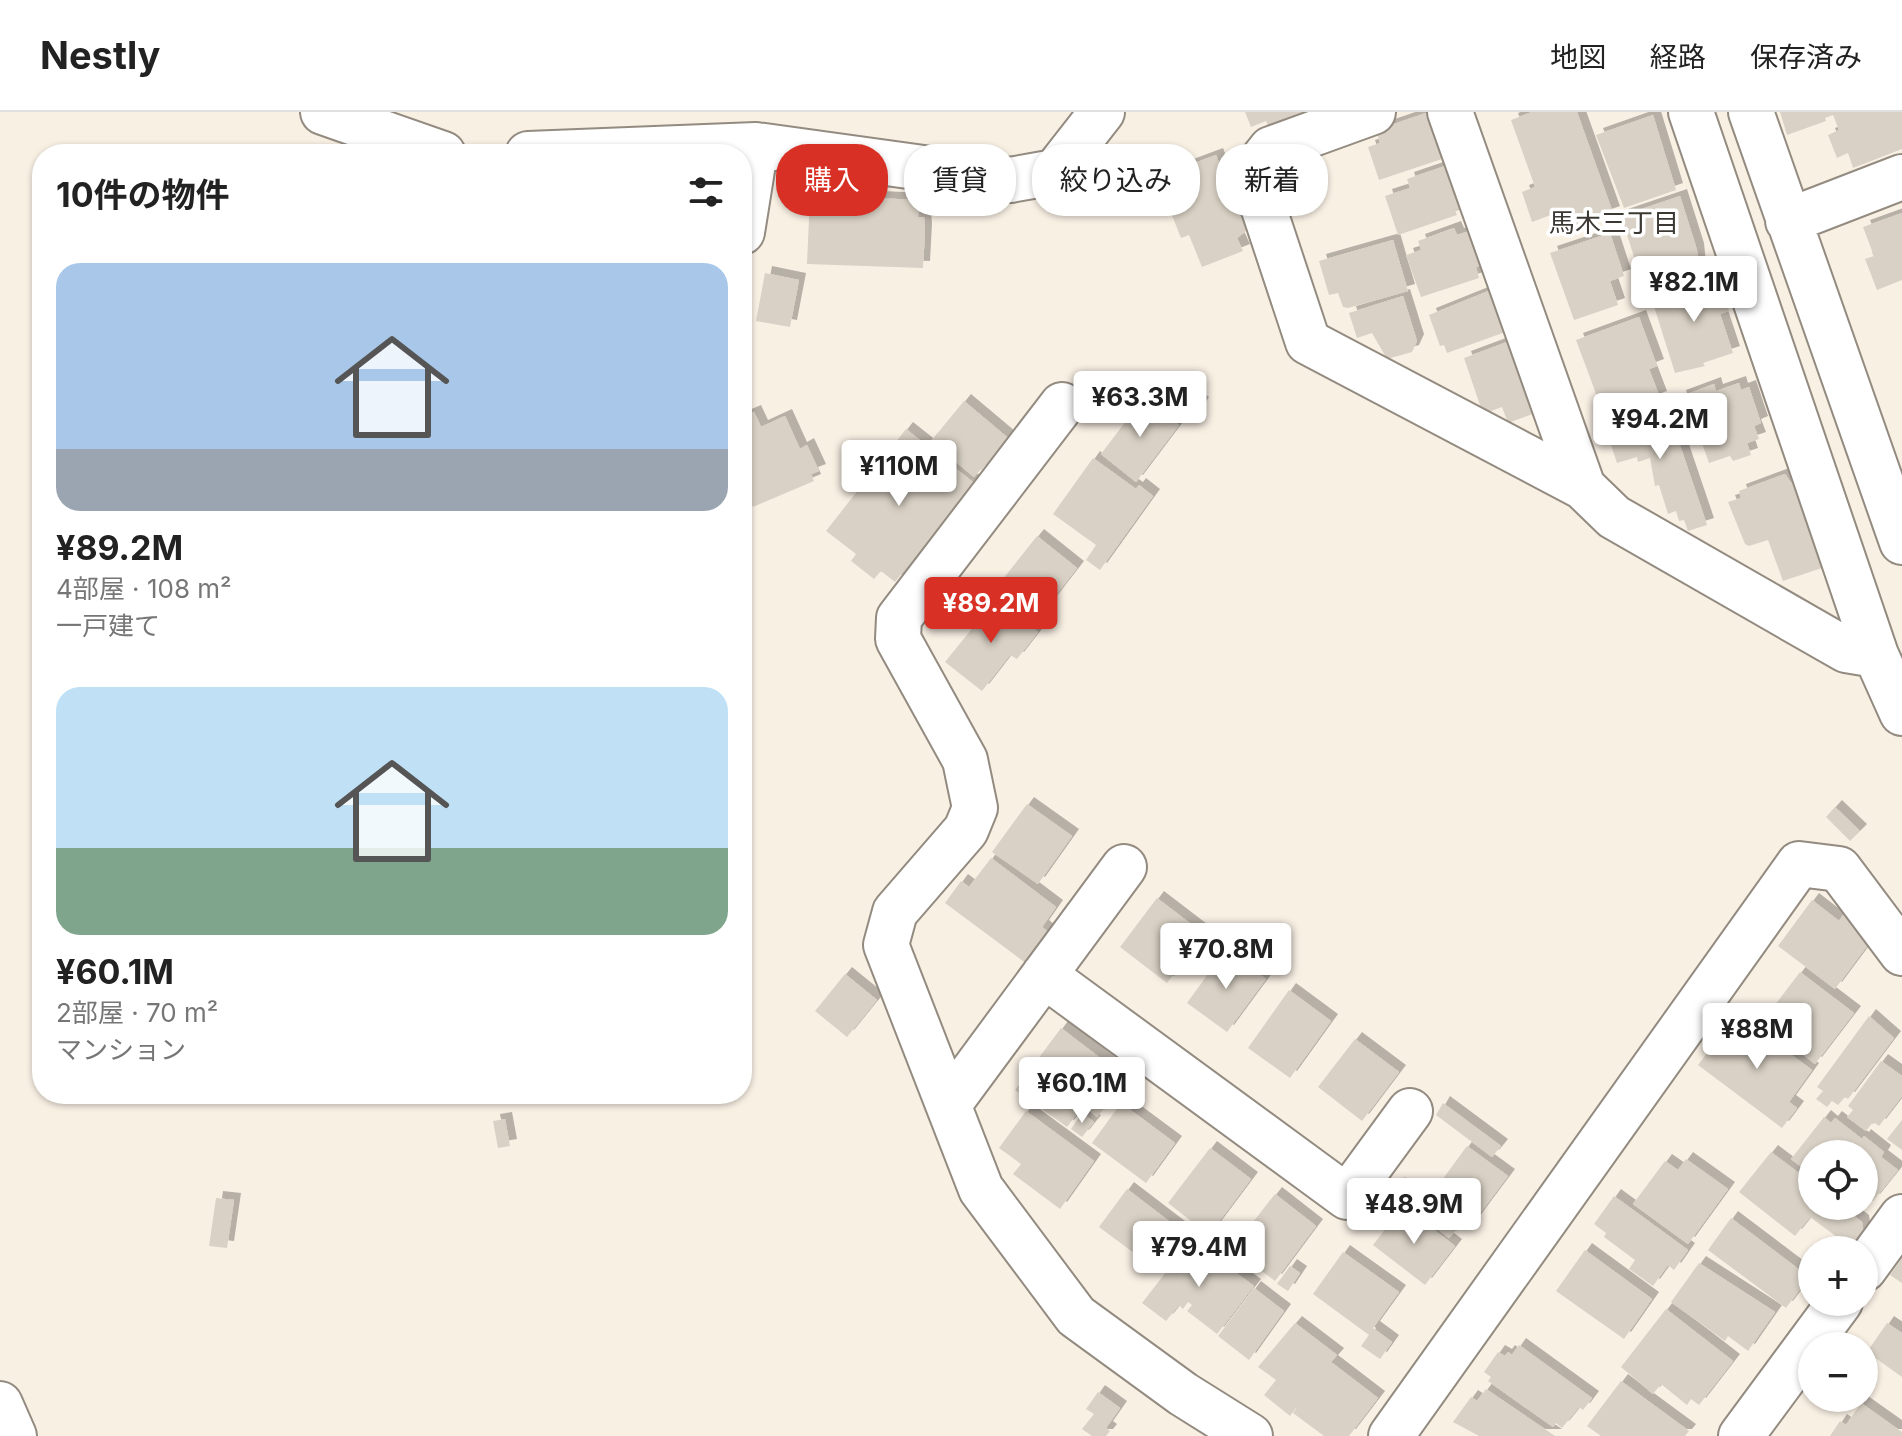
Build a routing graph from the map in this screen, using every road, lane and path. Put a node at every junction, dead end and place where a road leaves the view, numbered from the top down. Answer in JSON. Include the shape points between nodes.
{"nodes":[{"id":1,"x":323,"y":112,"type":"edge"},
{"id":2,"x":1102,"y":112,"type":"edge"},
{"id":3,"x":1373,"y":112,"type":"edge"},
{"id":4,"x":1450,"y":112,"type":"edge"},
{"id":5,"x":1691,"y":112,"type":"edge"},
{"id":6,"x":1751,"y":112,"type":"edge"},
{"id":7,"x":414,"y":144,"type":"edge"},
{"id":8,"x":752,"y":145,"type":"edge"},
{"id":9,"x":756,"y":145,"type":"junction"},
{"id":10,"x":752,"y":170,"type":"edge"},
{"id":11,"x":1902,"y":177,"type":"edge"},
{"id":12,"x":1788,"y":221,"type":"junction"},
{"id":13,"x":1062,"y":405,"type":"dead end"},
{"id":14,"x":1583,"y":487,"type":"junction"},
{"id":15,"x":1902,"y":542,"type":"edge"},
{"id":16,"x":1876,"y":655,"type":"junction"},
{"id":17,"x":1902,"y":713,"type":"edge"},
{"id":18,"x":1124,"y":867,"type":"dead end"},
{"id":19,"x":1902,"y":953,"type":"edge"},
{"id":20,"x":1044,"y":975,"type":"junction"},
{"id":21,"x":949,"y":1104,"type":"junction"},
{"id":22,"x":1410,"y":1111,"type":"dead end"},
{"id":23,"x":1902,"y":1217,"type":"edge"},
{"id":24,"x":1878,"y":1250,"type":"edge"},
{"id":25,"x":1830,"y":1316,"type":"edge"},
{"id":26,"x":0,"y":1404,"type":"edge"},
{"id":27,"x":14,"y":1436,"type":"edge"},
{"id":28,"x":1250,"y":1436,"type":"edge"},
{"id":29,"x":1391,"y":1436,"type":"edge"},
{"id":30,"x":1741,"y":1436,"type":"edge"}],
"edges":[{"from":1,"to":7,"type":"main road"},
{"from":2,"to":9,"type":"main road","via":[[1055,172],[1010,180]]},
{"from":3,"to":14,"type":"main road","via":[[1271,149],[1252,173],[1308,342]]},
{"from":4,"to":14,"type":"main road"},
{"from":5,"to":16,"type":"main road"},
{"from":6,"to":12,"type":"main road"},
{"from":8,"to":9,"type":"main road"},
{"from":9,"to":10,"type":"main road"},
{"from":11,"to":12,"type":"main road"},
{"from":12,"to":15,"type":"main road"},
{"from":13,"to":21,"type":"main road","via":[[899,618],[898,639],[965,760],[975,808],[966,830],[895,912],[886,945]]},
{"from":14,"to":16,"type":"main road","via":[[1627,525],[1846,650]]},
{"from":16,"to":17,"type":"main road"},
{"from":18,"to":20,"type":"main road"},
{"from":19,"to":29,"type":"main road","via":[[1839,869],[1799,864]]},
{"from":20,"to":21,"type":"main road"},
{"from":20,"to":22,"type":"main road","via":[[1347,1197]]},
{"from":21,"to":28,"type":"main road","via":[[981,1189],[1076,1316]]},
{"from":23,"to":24,"type":"main road"},
{"from":25,"to":30,"type":"main road"},
{"from":26,"to":27,"type":"main road"}]}
